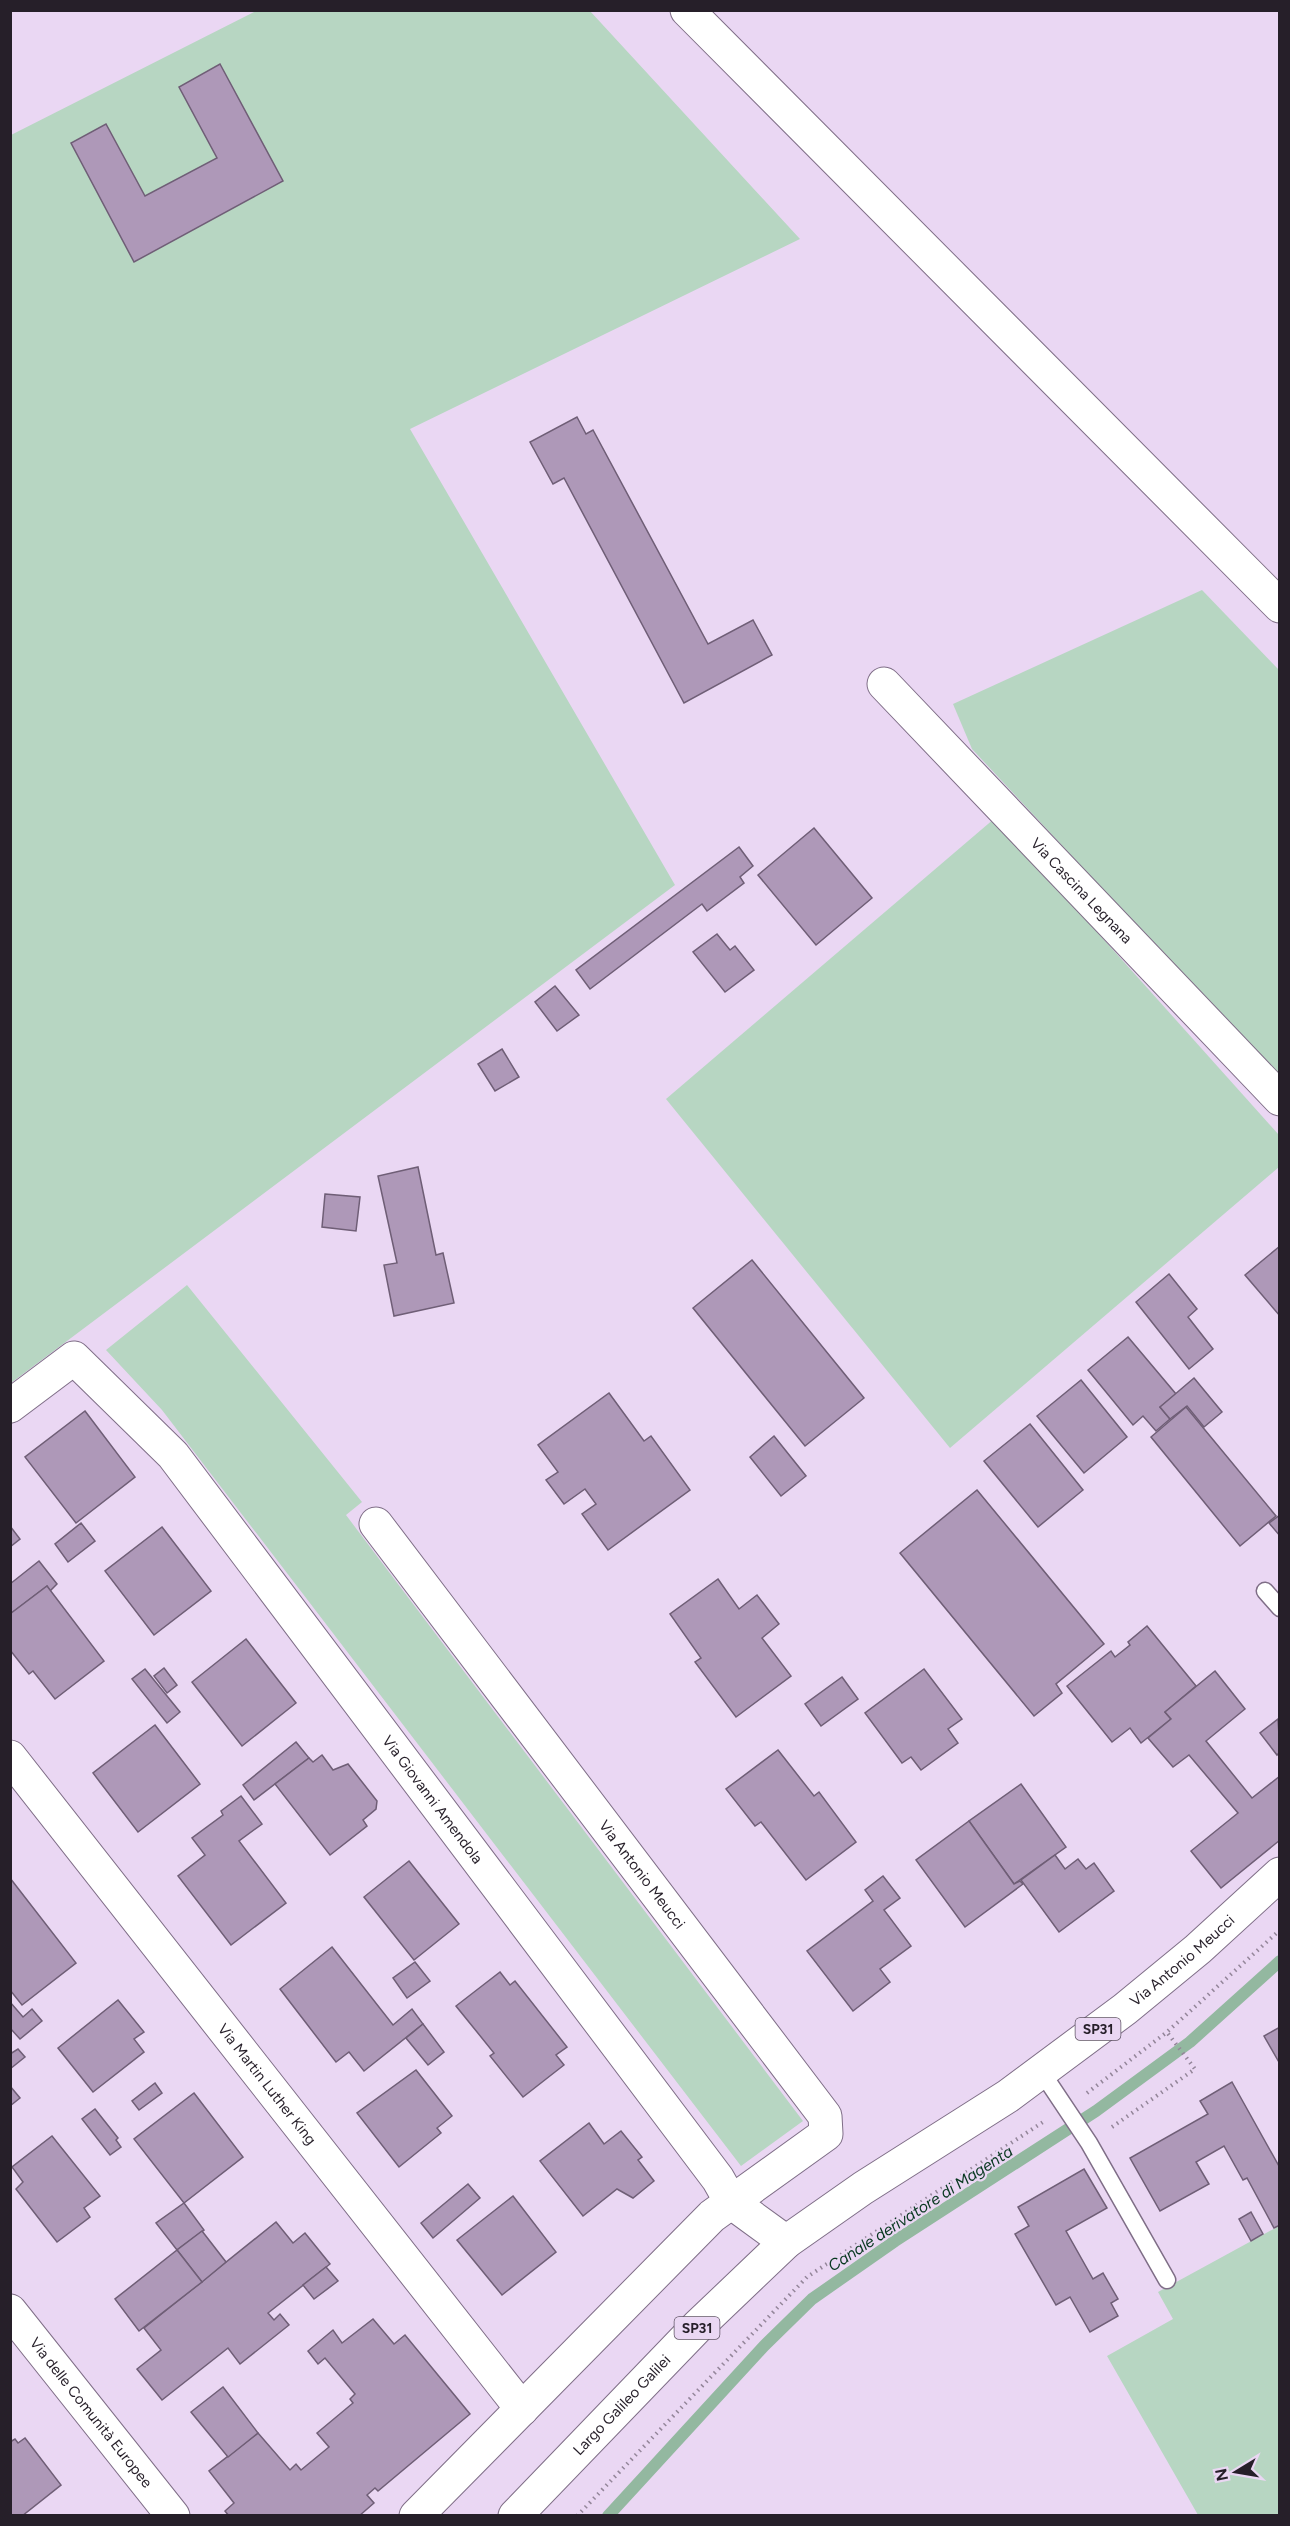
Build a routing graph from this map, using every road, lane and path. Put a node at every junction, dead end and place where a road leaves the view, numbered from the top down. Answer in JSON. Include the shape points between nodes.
{"nodes":[{"id":1,"x":687,"y":10,"type":"edge"},
{"id":2,"x":1280,"y":606,"type":"edge"},
{"id":3,"x":884,"y":684,"type":"dead end"},
{"id":4,"x":1280,"y":1099,"type":"edge"},
{"id":5,"x":10,"y":1406,"type":"edge"},
{"id":6,"x":376,"y":1524,"type":"dead end"},
{"id":7,"x":1265,"y":1591,"type":"dead end"},
{"id":8,"x":1280,"y":1608,"type":"edge"},
{"id":9,"x":10,"y":1758,"type":"edge"},
{"id":10,"x":1280,"y":1874,"type":"edge"},
{"id":11,"x":1280,"y":1930,"type":"edge"},
{"id":12,"x":1174,"y":2041,"type":"dead end"},
{"id":13,"x":1041,"y":2072,"type":"junction"},
{"id":14,"x":1067,"y":2110,"type":"junction"},
{"id":15,"x":1088,"y":2141,"type":"junction"},
{"id":16,"x":901,"y":2166,"type":"joint"},
{"id":17,"x":731,"y":2202,"type":"junction"},
{"id":18,"x":786,"y":2242,"type":"junction"},
{"id":19,"x":1167,"y":2280,"type":"dead end"},
{"id":20,"x":10,"y":2311,"type":"edge"},
{"id":21,"x":522,"y":2409,"type":"junction"},
{"id":22,"x":173,"y":2516,"type":"edge"},
{"id":23,"x":416,"y":2516,"type":"edge"},
{"id":24,"x":515,"y":2516,"type":"edge"},
{"id":25,"x":577,"y":2516,"type":"edge"}],
"edges":[{"from":1,"to":2,"type":"street"},
{"from":3,"to":4,"type":"street","name":"Via Cascina Legnana"},
{"from":5,"to":17,"type":"street","name":"Via Giovanni Amendola","via":[[74,1358],[173,1455],[718,2179]]},
{"from":6,"to":17,"type":"street","name":"Via Antonio Meucci","via":[[825,2116],[826,2134]]},
{"from":7,"to":8,"type":"lane"},
{"from":9,"to":21,"type":"street","name":"Via Martin Luther King"},
{"from":10,"to":13,"type":"street","name":"Via Antonio Meucci","number":"SP31","via":[[1190,1956]]},
{"from":11,"to":14,"type":"path","via":[[1167,2032]]},
{"from":12,"to":15,"type":"path","via":[[1195,2069]]},
{"from":13,"to":14,"type":"lane"},
{"from":13,"to":16,"type":"street","name":"Via Antonio Meucci","number":"SP31"},
{"from":14,"to":15,"type":"lane"},
{"from":14,"to":25,"type":"path","via":[[807,2277]]},
{"from":15,"to":19,"type":"lane"},
{"from":16,"to":18,"type":"street","name":"Largo Galileo Galilei","number":"SP31"},
{"from":17,"to":18,"type":"street","name":"Via Giovanni Amendola"},
{"from":17,"to":21,"type":"street","via":[[712,2216]]},
{"from":18,"to":24,"type":"street","name":"Largo Galileo Galilei","number":"SP31","via":[[698,2326]]},
{"from":20,"to":22,"type":"street","name":"Via delle Comunità Europee"},
{"from":21,"to":23,"type":"street"}]}
